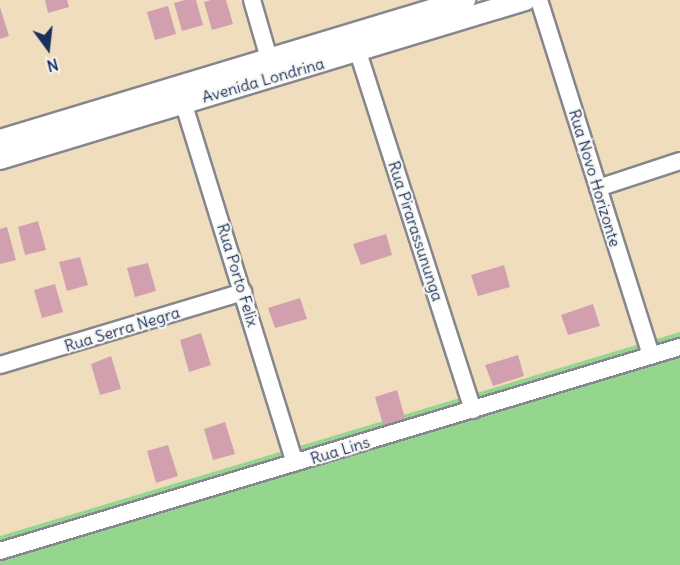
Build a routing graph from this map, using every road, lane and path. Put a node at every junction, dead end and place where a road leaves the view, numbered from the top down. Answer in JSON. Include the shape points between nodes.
{"nodes":[{"id":1,"x":252,"y":0,"type":"edge"},
{"id":2,"x":525,"y":0,"type":"edge"},
{"id":3,"x":539,"y":0,"type":"edge"},
{"id":4,"x":455,"y":6,"type":"edge"},
{"id":5,"x":358,"y":52,"type":"junction"},
{"id":6,"x":272,"y":67,"type":"junction"},
{"id":7,"x":181,"y":95,"type":"junction"},
{"id":8,"x":0,"y":140,"type":"edge"},
{"id":9,"x":0,"y":159,"type":"edge"},
{"id":10,"x":680,"y":162,"type":"edge"},
{"id":11,"x":598,"y":188,"type":"junction"},
{"id":12,"x":243,"y":292,"type":"junction"},
{"id":13,"x":680,"y":347,"type":"edge"},
{"id":14,"x":651,"y":356,"type":"junction"},
{"id":15,"x":0,"y":365,"type":"edge"},
{"id":16,"x":473,"y":410,"type":"junction"},
{"id":17,"x":295,"y":464,"type":"junction"},
{"id":18,"x":0,"y":551,"type":"edge"}],
"edges":[{"from":1,"to":6,"type":"street"},
{"from":2,"to":4,"type":"street","name":"Avenida Londrina"},
{"from":3,"to":11,"type":"street","name":"Rua Novo Horizonte"},
{"from":4,"to":5,"type":"street","name":"Avenida Londrina"},
{"from":4,"to":6,"type":"street","name":"Avenida Londrina"},
{"from":5,"to":6,"type":"street","name":"Avenida Londrina"},
{"from":5,"to":16,"type":"street","name":"Rua Pirarassununga"},
{"from":6,"to":7,"type":"street","name":"Avenida Londrina"},
{"from":7,"to":8,"type":"street","name":"Avenida Londrina"},
{"from":7,"to":9,"type":"street","name":"Avenida Londrina"},
{"from":7,"to":12,"type":"street","name":"Rua Porto Felix"},
{"from":10,"to":11,"type":"street"},
{"from":11,"to":14,"type":"street","name":"Rua Novo Horizonte"},
{"from":12,"to":15,"type":"street","name":"Rua Serra Negra"},
{"from":12,"to":17,"type":"street","name":"Rua Porto Felix"},
{"from":13,"to":14,"type":"street","name":"Rua Lins"},
{"from":14,"to":16,"type":"street","name":"Rua Lins"},
{"from":16,"to":17,"type":"street","name":"Rua Lins"},
{"from":17,"to":18,"type":"street","name":"Rua Lins"}]}
